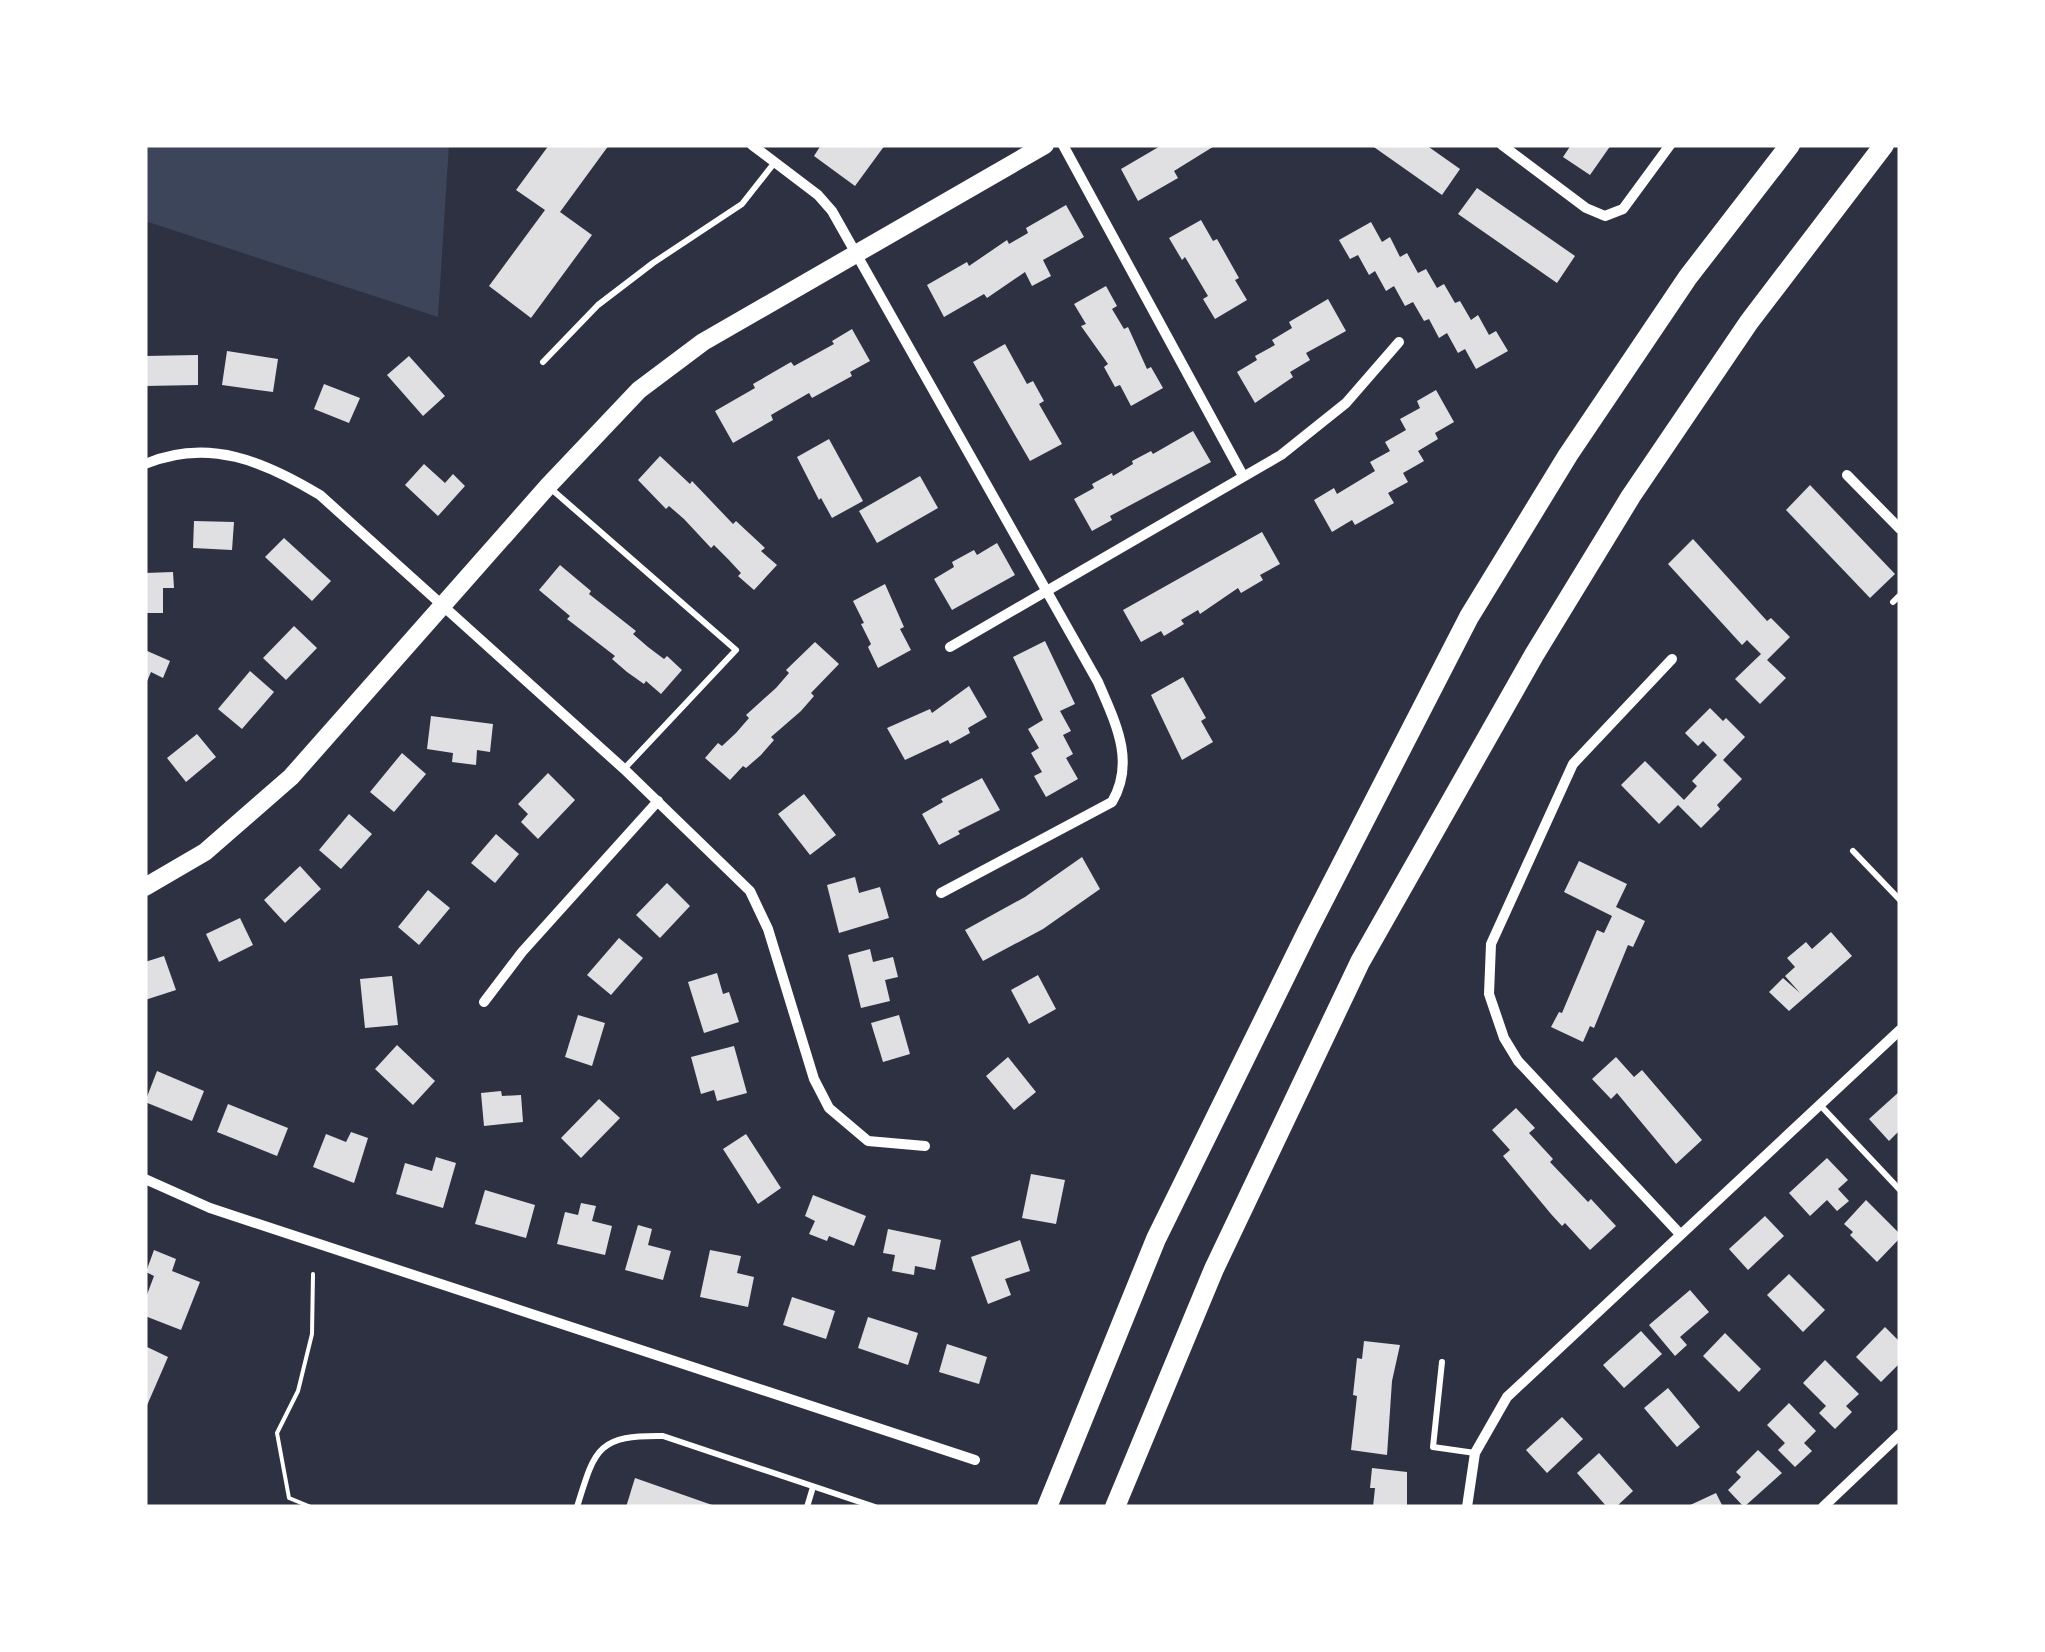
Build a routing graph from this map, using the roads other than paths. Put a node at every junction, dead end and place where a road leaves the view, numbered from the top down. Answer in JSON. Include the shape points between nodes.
{"nodes":[{"id":1,"x":752,"y":145,"type":"edge"},
{"id":2,"x":1045,"y":145,"type":"edge"},
{"id":3,"x":1063,"y":145,"type":"edge"},
{"id":4,"x":1502,"y":145,"type":"edge"},
{"id":5,"x":1670,"y":145,"type":"edge"},
{"id":6,"x":1790,"y":145,"type":"edge"},
{"id":7,"x":1884,"y":145,"type":"edge"},
{"id":8,"x":775,"y":162,"type":"junction"},
{"id":9,"x":854,"y":253,"type":"junction"},
{"id":10,"x":1399,"y":342,"type":"dead end"},
{"id":11,"x":543,"y":362,"type":"dead end"},
{"id":12,"x":145,"y":464,"type":"edge"},
{"id":13,"x":1242,"y":474,"type":"junction"},
{"id":14,"x":1847,"y":475,"type":"dead end"},
{"id":15,"x":548,"y":486,"type":"junction"},
{"id":16,"x":1900,"y":529,"type":"edge"},
{"id":17,"x":1046,"y":594,"type":"junction"},
{"id":18,"x":1900,"y":595,"type":"edge"},
{"id":19,"x":1893,"y":602,"type":"dead end"},
{"id":20,"x":443,"y":607,"type":"junction"},
{"id":21,"x":950,"y":647,"type":"dead end"},
{"id":22,"x":1672,"y":659,"type":"dead end"},
{"id":23,"x":624,"y":769,"type":"junction"},
{"id":24,"x":658,"y":801,"type":"junction"},
{"id":25,"x":1853,"y":850,"type":"dead end"},
{"id":26,"x":145,"y":887,"type":"edge"},
{"id":27,"x":942,"y":893,"type":"dead end"},
{"id":28,"x":1900,"y":900,"type":"edge"},
{"id":29,"x":484,"y":1002,"type":"dead end"},
{"id":30,"x":1900,"y":1030,"type":"edge"},
{"id":31,"x":1820,"y":1105,"type":"junction"},
{"id":32,"x":925,"y":1146,"type":"dead end"},
{"id":33,"x":145,"y":1179,"type":"edge"},
{"id":34,"x":1900,"y":1190,"type":"edge"},
{"id":35,"x":1680,"y":1234,"type":"junction"},
{"id":36,"x":1442,"y":1362,"type":"dead end"},
{"id":37,"x":1900,"y":1434,"type":"edge"},
{"id":38,"x":1475,"y":1453,"type":"junction"},
{"id":39,"x":975,"y":1460,"type":"dead end"},
{"id":40,"x":813,"y":1487,"type":"junction"},
{"id":41,"x":577,"y":1507,"type":"edge"},
{"id":42,"x":807,"y":1507,"type":"edge"},
{"id":43,"x":875,"y":1507,"type":"edge"},
{"id":44,"x":1047,"y":1507,"type":"edge"},
{"id":45,"x":1115,"y":1507,"type":"edge"},
{"id":46,"x":1467,"y":1507,"type":"edge"},
{"id":47,"x":1823,"y":1507,"type":"edge"}],
"edges":[{"from":1,"to":8,"type":"street"},
{"from":2,"to":9,"type":"street"},
{"from":3,"to":13,"type":"street"},
{"from":4,"to":5,"type":"street","via":[[1604,216],[1623,209]]},
{"from":6,"to":44,"type":"main road","via":[[1688,277],[1468,616],[1156,1239]]},
{"from":7,"to":45,"type":"main road","via":[[1749,322],[1631,496],[1360,962],[1214,1270]]},
{"from":8,"to":9,"type":"street","via":[[832,211]]},
{"from":8,"to":11,"type":"lane","via":[[742,204],[598,305]]},
{"from":9,"to":15,"type":"street","via":[[690,351],[639,390]]},
{"from":9,"to":17,"type":"street"},
{"from":10,"to":13,"type":"street","via":[[1346,403]]},
{"from":12,"to":20,"type":"street","via":[[192,452],[274,468],[320,495]]},
{"from":13,"to":17,"type":"street"},
{"from":14,"to":16,"type":"street"},
{"from":15,"to":20,"type":"street"},
{"from":15,"to":23,"type":"lane","via":[[736,650]]},
{"from":17,"to":21,"type":"street"},
{"from":17,"to":27,"type":"street","via":[[1116,724],[1125,757],[1121,787],[1112,802]]},
{"from":18,"to":19,"type":"lane"},
{"from":20,"to":23,"type":"street"},
{"from":20,"to":26,"type":"street","via":[[292,777],[206,852]]},
{"from":22,"to":35,"type":"street","via":[[1573,764],[1491,944],[1490,994],[1518,1062]]},
{"from":23,"to":24,"type":"street"},
{"from":24,"to":29,"type":"street"},
{"from":24,"to":32,"type":"street","via":[[750,890],[829,1108],[868,1141]]},
{"from":25,"to":28,"type":"lane"},
{"from":30,"to":31,"type":"street"},
{"from":31,"to":34,"type":"lane"},
{"from":31,"to":35,"type":"street"},
{"from":33,"to":39,"type":"street","via":[[210,1208]]},
{"from":35,"to":38,"type":"street","via":[[1507,1397]]},
{"from":36,"to":38,"type":"lane","via":[[1434,1447]]},
{"from":37,"to":47,"type":"street"},
{"from":38,"to":46,"type":"street"},
{"from":40,"to":41,"type":"lane","via":[[663,1436],[636,1436],[612,1441],[592,1457]]},
{"from":40,"to":42,"type":"lane"},
{"from":40,"to":43,"type":"lane"}]}
